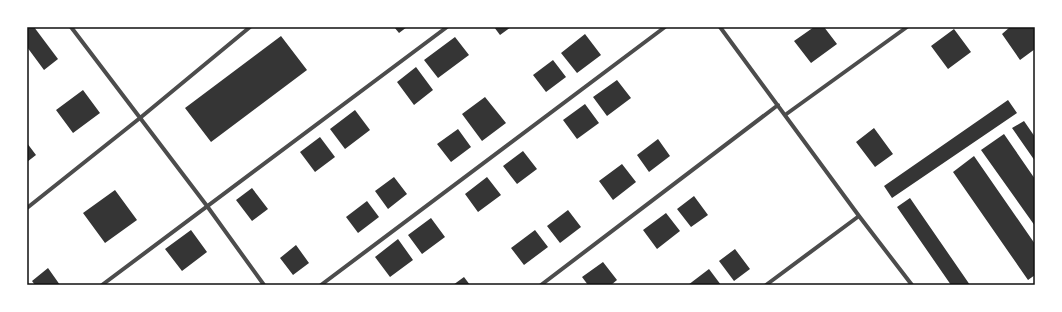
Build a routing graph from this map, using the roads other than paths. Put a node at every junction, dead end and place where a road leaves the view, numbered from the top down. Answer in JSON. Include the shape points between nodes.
{"nodes":[{"id":1,"x":71,"y":27,"type":"edge"},
{"id":2,"x":250,"y":27,"type":"edge"},
{"id":3,"x":447,"y":27,"type":"edge"},
{"id":4,"x":665,"y":27,"type":"edge"},
{"id":5,"x":720,"y":27,"type":"edge"},
{"id":6,"x":907,"y":27,"type":"edge"},
{"id":7,"x":778,"y":105,"type":"junction"},
{"id":8,"x":785,"y":115,"type":"junction"},
{"id":9,"x":140,"y":118,"type":"junction"},
{"id":10,"x":207,"y":206,"type":"junction"},
{"id":11,"x":27,"y":208,"type":"edge"},
{"id":12,"x":859,"y":216,"type":"junction"},
{"id":13,"x":102,"y":285,"type":"edge"},
{"id":14,"x":264,"y":285,"type":"edge"},
{"id":15,"x":321,"y":285,"type":"edge"},
{"id":16,"x":541,"y":285,"type":"edge"},
{"id":17,"x":766,"y":285,"type":"edge"},
{"id":18,"x":912,"y":285,"type":"edge"}],
"edges":[{"from":1,"to":9,"type":"street"},
{"from":2,"to":9,"type":"street"},
{"from":3,"to":10,"type":"street"},
{"from":4,"to":15,"type":"street"},
{"from":5,"to":7,"type":"street"},
{"from":6,"to":8,"type":"street"},
{"from":7,"to":8,"type":"street"},
{"from":7,"to":16,"type":"street"},
{"from":8,"to":12,"type":"street"},
{"from":9,"to":10,"type":"street"},
{"from":9,"to":11,"type":"street"},
{"from":10,"to":13,"type":"street"},
{"from":10,"to":14,"type":"street"},
{"from":12,"to":17,"type":"street"},
{"from":12,"to":18,"type":"street"}]}
